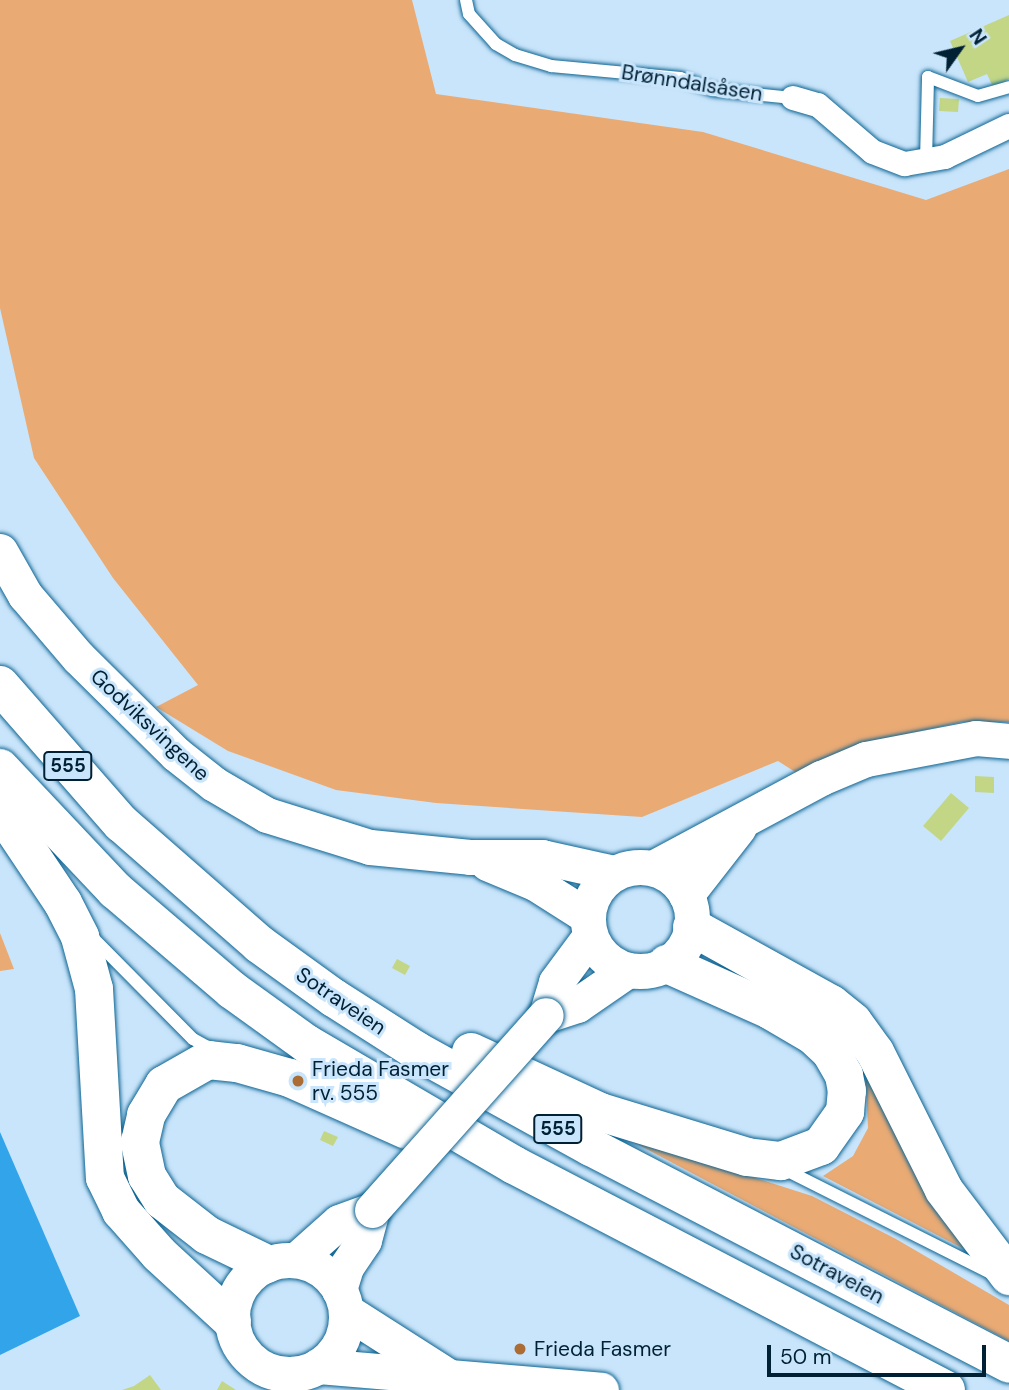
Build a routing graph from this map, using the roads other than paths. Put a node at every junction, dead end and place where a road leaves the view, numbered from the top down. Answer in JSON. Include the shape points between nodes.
{"nodes":[{"id":1,"x":466,"y":0,"type":"edge"},
{"id":2,"x":1009,"y":87,"type":"edge"},
{"id":3,"x":793,"y":97,"type":"joint"},
{"id":4,"x":1009,"y":126,"type":"edge"},
{"id":5,"x":926,"y":161,"type":"junction"},
{"id":6,"x":0,"y":551,"type":"edge"},
{"id":7,"x":0,"y":685,"type":"edge"},
{"id":8,"x":1009,"y":741,"type":"edge"},
{"id":9,"x":0,"y":768,"type":"edge"},
{"id":10,"x":0,"y":809,"type":"edge"},
{"id":11,"x":743,"y":822,"type":"junction"},
{"id":12,"x":141,"y":842,"type":"junction"},
{"id":13,"x":470,"y":857,"type":"junction"},
{"id":14,"x":653,"y":868,"type":"junction"},
{"id":15,"x":614,"y":873,"type":"junction"},
{"id":16,"x":63,"y":903,"type":"junction"},
{"id":17,"x":689,"y":911,"type":"junction"},
{"id":18,"x":588,"y":926,"type":"junction"},
{"id":19,"x":667,"y":964,"type":"junction"},
{"id":20,"x":628,"y":971,"type":"junction"},
{"id":21,"x":546,"y":1015,"type":"junction"},
{"id":22,"x":237,"y":1063,"type":"junction"},
{"id":23,"x":769,"y":1160,"type":"junction"},
{"id":24,"x":372,"y":1210,"type":"junction"},
{"id":25,"x":282,"y":1262,"type":"junction"},
{"id":26,"x":1009,"y":1276,"type":"edge"},
{"id":27,"x":1009,"y":1282,"type":"edge"},
{"id":28,"x":342,"y":1301,"type":"junction"},
{"id":29,"x":801,"y":1315,"type":"junction"},
{"id":30,"x":232,"y":1321,"type":"junction"},
{"id":31,"x":1009,"y":1364,"type":"edge"},
{"id":32,"x":318,"y":1366,"type":"junction"},
{"id":33,"x":446,"y":1375,"type":"junction"},
{"id":34,"x":601,"y":1390,"type":"edge"},
{"id":35,"x":946,"y":1390,"type":"edge"}],
"edges":[{"from":1,"to":3,"type":"lane","name":"Brønndalsåsen","via":[[469,14],[496,44],[551,66],[680,78],[713,90]]},
{"from":2,"to":5,"type":"lane","via":[[978,96],[928,77]]},
{"from":3,"to":5,"type":"street","name":"Brønndalsåsen","via":[[818,105],[873,152],[905,164]]},
{"from":4,"to":5,"type":"street","name":"Brønndalsåsen","via":[[945,157]]},
{"from":6,"to":13,"type":"main road","name":"Godviksvingene","via":[[25,595],[78,657],[176,754],[214,784],[267,815],[325,836],[370,847]]},
{"from":7,"to":12,"type":"highway","name":"Sotraveien","number":"555","via":[[37,733]]},
{"from":8,"to":11,"type":"main road","via":[[976,738],[866,759],[821,778]]},
{"from":9,"to":29,"type":"highway","number":"555","via":[[115,890],[232,990],[307,1044],[514,1166]]},
{"from":10,"to":16,"type":"highway","number":"555"},
{"from":11,"to":14,"type":"main road"},
{"from":11,"to":17,"type":"main road"},
{"from":12,"to":23,"type":"highway","number":"555","via":[[183,855],[263,923],[440,1037],[600,1111]]},
{"from":12,"to":31,"type":"highway","name":"Sotraveien","number":"555","via":[[259,944],[417,1051],[591,1147]]},
{"from":13,"to":15,"type":"main road","name":"Godviksvingene","via":[[542,857]]},
{"from":13,"to":18,"type":"main road","name":"Godviksvingene","via":[[535,883]]},
{"from":14,"to":15,"type":"main road"},
{"from":14,"to":17,"type":"main road","via":[[672,878]]},
{"from":15,"to":18,"type":"main road","via":[[601,884]]},
{"from":16,"to":22,"type":"lane","number":"555","via":[[186,1032]]},
{"from":16,"to":30,"type":"highway","number":"555","via":[[80,937],[94,989],[105,1178],[121,1211],[159,1254]]},
{"from":17,"to":19,"type":"main road","via":[[679,954]]},
{"from":17,"to":26,"type":"highway","via":[[853,1022],[875,1052],[944,1190]]},
{"from":18,"to":20,"type":"main road","via":[[598,952]]},
{"from":18,"to":21,"type":"main road","via":[[556,982]]},
{"from":19,"to":20,"type":"main road"},
{"from":19,"to":23,"type":"highway","number":"555","via":[[770,1010],[814,1036],[844,1075],[845,1112],[829,1138],[799,1156]]},
{"from":20,"to":21,"type":"main road","via":[[577,1005]]},
{"from":21,"to":24,"type":"main road","bridge":true},
{"from":22,"to":25,"type":"highway","number":"555","via":[[208,1060],[164,1085],[146,1115],[140,1142],[147,1176],[162,1200],[207,1235]]},
{"from":22,"to":29,"type":"highway","number":"555","via":[[290,1078],[434,1143],[767,1316]]},
{"from":23,"to":27,"type":"lane","number":"555"},
{"from":24,"to":25,"type":"main road","via":[[339,1222]]},
{"from":24,"to":28,"type":"main road","via":[[364,1240],[346,1268]]},
{"from":25,"to":28,"type":"main road","via":[[321,1270]]},
{"from":25,"to":30,"type":"main road","via":[[240,1287]]},
{"from":28,"to":32,"type":"main road","via":[[340,1343]]},
{"from":28,"to":33,"type":"main road"},
{"from":29,"to":35,"type":"highway","number":"555"},
{"from":30,"to":32,"type":"main road","via":[[239,1343],[260,1365],[285,1374]]},
{"from":32,"to":33,"type":"main road"},
{"from":33,"to":34,"type":"main road"}]}
